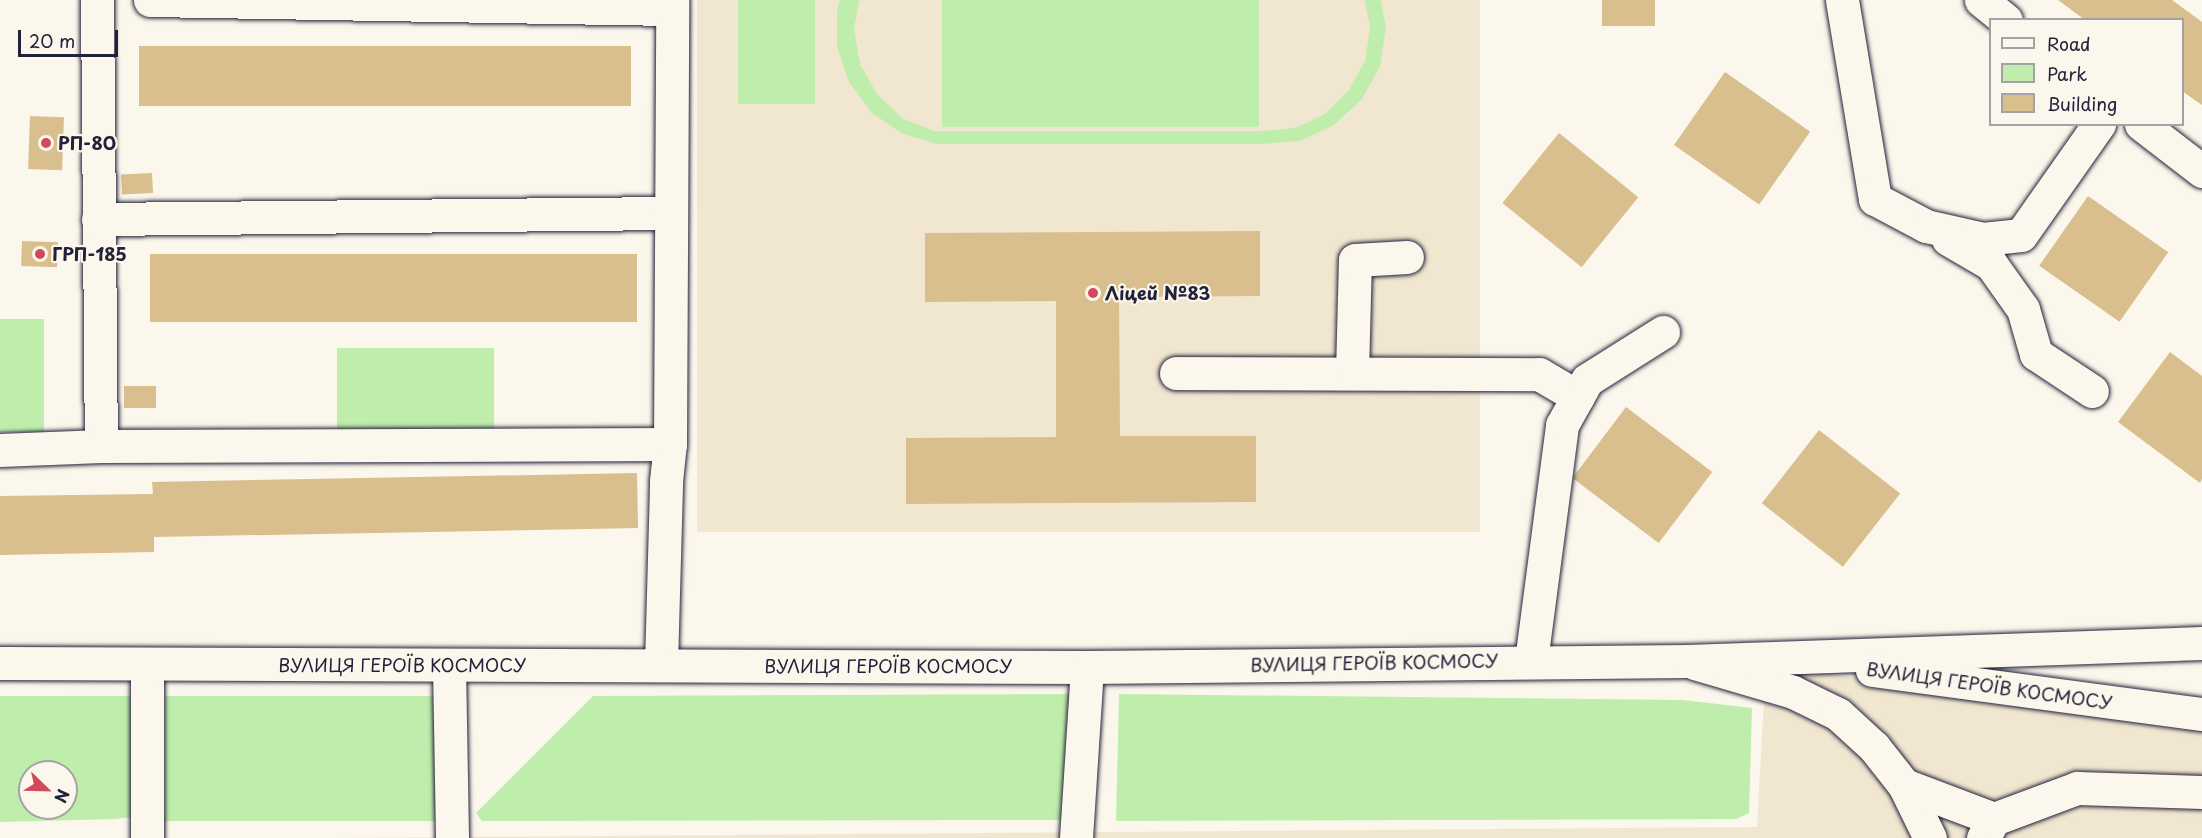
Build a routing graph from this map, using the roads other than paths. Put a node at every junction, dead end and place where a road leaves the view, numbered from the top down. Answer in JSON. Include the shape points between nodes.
{"nodes":[{"id":1,"x":97,"y":0,"type":"edge"},
{"id":2,"x":150,"y":0,"type":"edge"},
{"id":3,"x":1842,"y":0,"type":"edge"},
{"id":4,"x":1981,"y":0,"type":"edge"},
{"id":5,"x":672,"y":5,"type":"edge"},
{"id":6,"x":2004,"y":18,"type":"edge"},
{"id":7,"x":2098,"y":126,"type":"edge"},
{"id":8,"x":2144,"y":126,"type":"edge"},
{"id":9,"x":2202,"y":171,"type":"edge"},
{"id":10,"x":671,"y":213,"type":"junction"},
{"id":11,"x":98,"y":219,"type":"junction"},
{"id":12,"x":1926,"y":226,"type":"junction"},
{"id":13,"x":1407,"y":257,"type":"dead end"},
{"id":14,"x":1663,"y":332,"type":"dead end"},
{"id":15,"x":1176,"y":373,"type":"dead end"},
{"id":16,"x":1352,"y":374,"type":"junction"},
{"id":17,"x":2092,"y":391,"type":"dead end"},
{"id":18,"x":1578,"y":397,"type":"junction"},
{"id":19,"x":670,"y":444,"type":"junction"},
{"id":20,"x":101,"y":446,"type":"junction"},
{"id":21,"x":0,"y":450,"type":"edge"},
{"id":22,"x":2202,"y":643,"type":"edge"},
{"id":23,"x":1775,"y":657,"type":"junction"},
{"id":24,"x":1687,"y":660,"type":"junction"},
{"id":25,"x":1531,"y":661,"type":"junction"},
{"id":26,"x":0,"y":663,"type":"edge"},
{"id":27,"x":147,"y":664,"type":"junction"},
{"id":28,"x":449,"y":665,"type":"junction"},
{"id":29,"x":662,"y":665,"type":"junction"},
{"id":30,"x":1087,"y":668,"type":"junction"},
{"id":31,"x":2202,"y":714,"type":"edge"},
{"id":32,"x":1904,"y":785,"type":"junction"},
{"id":33,"x":2202,"y":792,"type":"edge"},
{"id":34,"x":1988,"y":829,"type":"edge"},
{"id":35,"x":147,"y":838,"type":"edge"},
{"id":36,"x":452,"y":838,"type":"edge"},
{"id":37,"x":1076,"y":838,"type":"edge"},
{"id":38,"x":1930,"y":838,"type":"edge"}],
"edges":[{"from":1,"to":11,"type":"main road"},
{"from":2,"to":5,"type":"main road"},
{"from":3,"to":12,"type":"main road","via":[[1875,199]]},
{"from":4,"to":6,"type":"main road"},
{"from":5,"to":10,"type":"main road"},
{"from":7,"to":12,"type":"main road","via":[[2021,234],[1983,238]]},
{"from":8,"to":9,"type":"main road"},
{"from":10,"to":11,"type":"main road"},
{"from":10,"to":19,"type":"main road"},
{"from":11,"to":20,"type":"main road"},
{"from":12,"to":17,"type":"main road","via":[[1991,264],[2023,309],[2036,354]]},
{"from":13,"to":16,"type":"main road","via":[[1355,260]]},
{"from":14,"to":18,"type":"main road","via":[[1587,381]]},
{"from":15,"to":16,"type":"main road"},
{"from":16,"to":18,"type":"main road","via":[[1539,374]]},
{"from":18,"to":25,"type":"main road","via":[[1562,425]]},
{"from":19,"to":20,"type":"main road"},
{"from":19,"to":29,"type":"main road"},
{"from":20,"to":21,"type":"main road"},
{"from":22,"to":23,"type":"main road","name":"ВУЛИЦЯ ГЕРОЇВ КОСМОСУ"},
{"from":23,"to":24,"type":"main road","name":"ВУЛИЦЯ ГЕРОЇВ КОСМОСУ"},
{"from":23,"to":31,"type":"main road","name":"ВУЛИЦЯ ГЕРОЇВ КОСМОСУ"},
{"from":24,"to":25,"type":"main road","name":"ВУЛИЦЯ ГЕРОЇВ КОСМОСУ"},
{"from":24,"to":32,"type":"main road","via":[[1793,692],[1824,706],[1853,726]]},
{"from":25,"to":30,"type":"main road","name":"ВУЛИЦЯ ГЕРОЇВ КОСМОСУ"},
{"from":26,"to":27,"type":"main road","name":"ВУЛИЦЯ ГЕРОЇВ КОСМОСУ"},
{"from":27,"to":28,"type":"main road","name":"ВУЛИЦЯ ГЕРОЇВ КОСМОСУ"},
{"from":27,"to":35,"type":"main road"},
{"from":28,"to":29,"type":"main road","name":"ВУЛИЦЯ ГЕРОЇВ КОСМОСУ"},
{"from":28,"to":36,"type":"main road"},
{"from":29,"to":30,"type":"main road","name":"ВУЛИЦЯ ГЕРОЇВ КОСМОСУ"},
{"from":30,"to":37,"type":"main road"},
{"from":32,"to":34,"type":"main road"},
{"from":32,"to":38,"type":"main road"},
{"from":33,"to":34,"type":"main road","via":[[2077,788]]}]}
